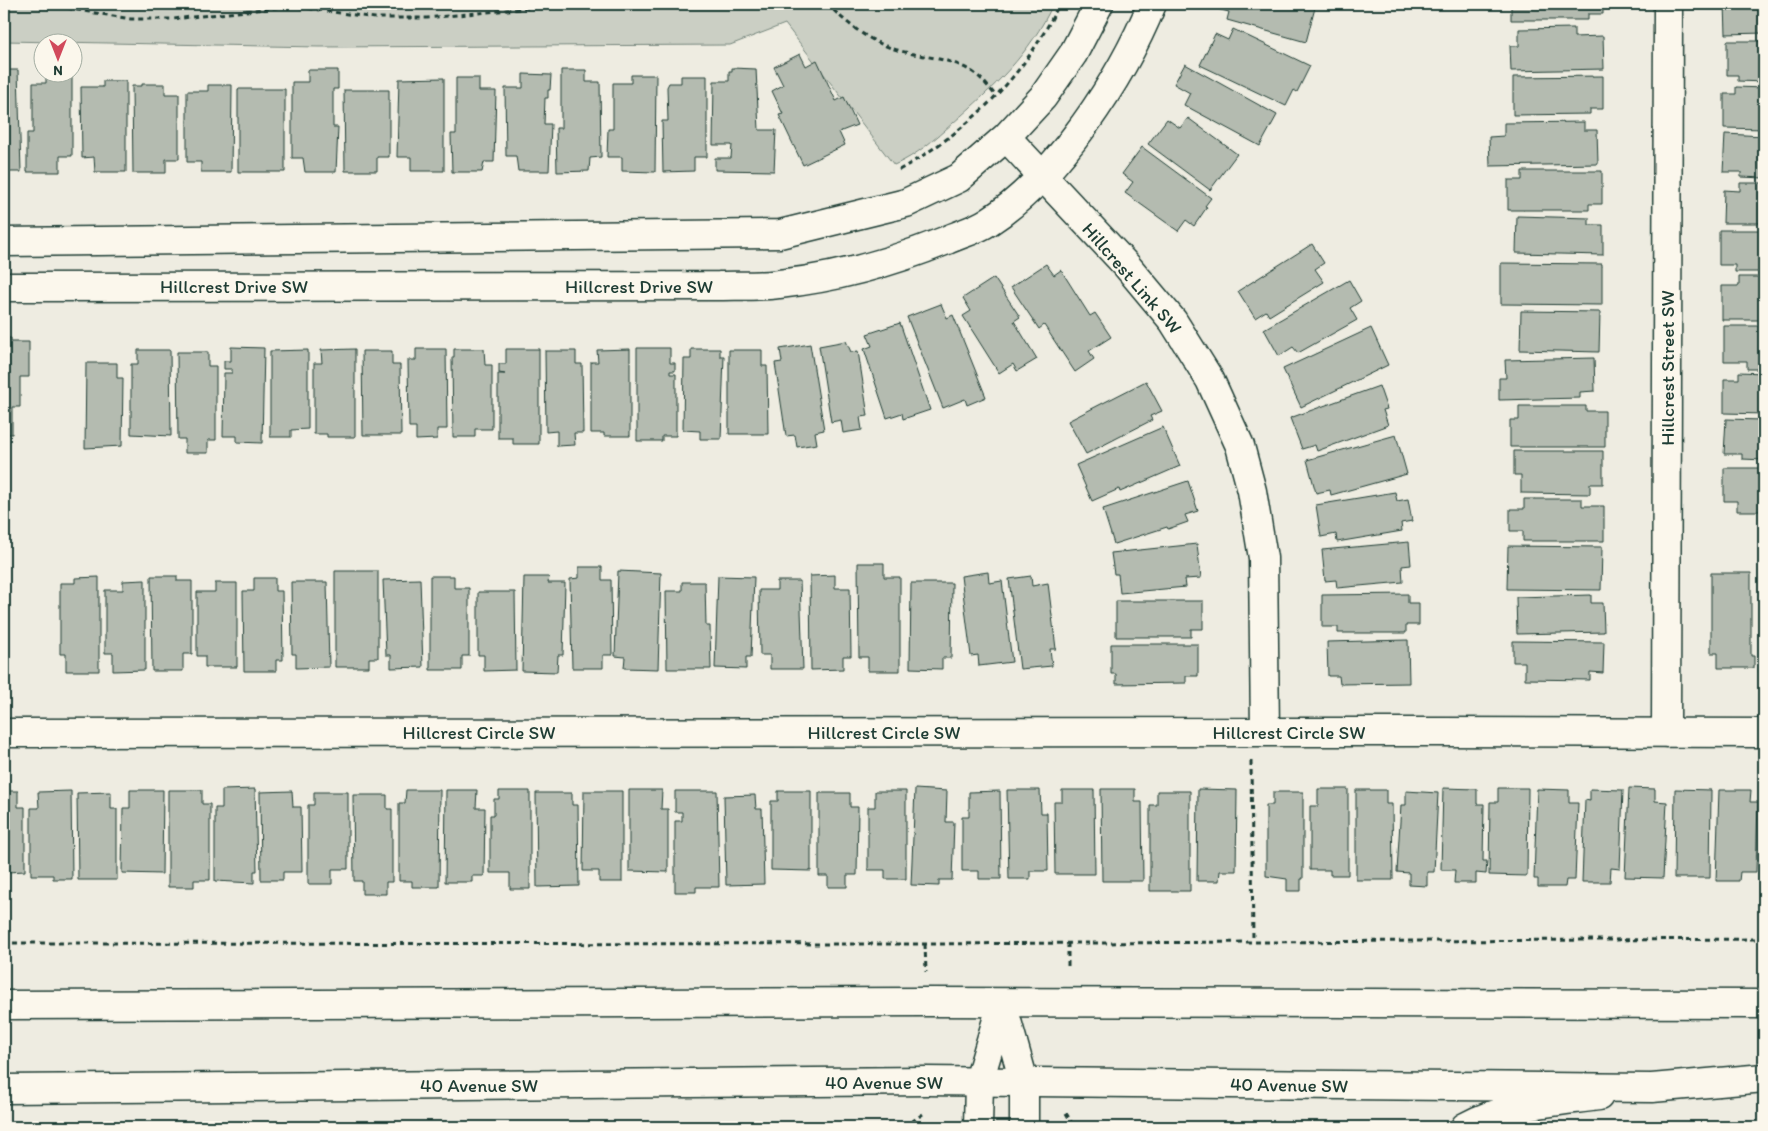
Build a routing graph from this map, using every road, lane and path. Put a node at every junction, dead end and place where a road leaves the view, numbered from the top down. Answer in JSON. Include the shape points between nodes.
{"nodes":[{"id":1,"x":59,"y":4,"type":"edge"},
{"id":2,"x":570,"y":4,"type":"edge"},
{"id":3,"x":827,"y":4,"type":"edge"},
{"id":4,"x":1059,"y":4,"type":"edge"},
{"id":5,"x":1099,"y":4,"type":"edge"},
{"id":6,"x":1152,"y":4,"type":"edge"},
{"id":7,"x":1668,"y":4,"type":"edge"},
{"id":8,"x":996,"y":96,"type":"junction"},
{"id":9,"x":1006,"y":136,"type":"junction"},
{"id":10,"x":899,"y":170,"type":"dead end"},
{"id":11,"x":1042,"y":176,"type":"junction"},
{"id":12,"x":4,"y":242,"type":"edge"},
{"id":13,"x":4,"y":286,"type":"edge"},
{"id":14,"x":1265,"y":732,"type":"junction"},
{"id":15,"x":4,"y":733,"type":"edge"},
{"id":16,"x":1666,"y":733,"type":"junction"},
{"id":17,"x":1764,"y":734,"type":"edge"},
{"id":18,"x":1251,"y":760,"type":"dead end"},
{"id":19,"x":1764,"y":939,"type":"edge"},
{"id":20,"x":1253,"y":941,"type":"junction"},
{"id":21,"x":4,"y":943,"type":"edge"},
{"id":22,"x":1068,"y":943,"type":"junction"},
{"id":23,"x":925,"y":944,"type":"junction"},
{"id":24,"x":1068,"y":969,"type":"dead end"},
{"id":25,"x":926,"y":972,"type":"dead end"},
{"id":26,"x":1002,"y":1003,"type":"junction"},
{"id":27,"x":1764,"y":1004,"type":"edge"},
{"id":28,"x":4,"y":1005,"type":"edge"},
{"id":29,"x":1764,"y":1078,"type":"edge"},
{"id":30,"x":979,"y":1082,"type":"junction"},
{"id":31,"x":1024,"y":1082,"type":"junction"},
{"id":32,"x":1652,"y":1088,"type":"junction"},
{"id":33,"x":4,"y":1089,"type":"edge"},
{"id":34,"x":1764,"y":1090,"type":"edge"},
{"id":35,"x":927,"y":1112,"type":"dead end"},
{"id":36,"x":1066,"y":1113,"type":"dead end"},
{"id":37,"x":904,"y":1127,"type":"edge"},
{"id":38,"x":978,"y":1127,"type":"edge"},
{"id":39,"x":1024,"y":1127,"type":"edge"},
{"id":40,"x":1074,"y":1127,"type":"edge"},
{"id":41,"x":1465,"y":1127,"type":"edge"}],
"edges":[{"from":1,"to":2,"type":"path","via":[[131,19],[173,19],[292,6],[375,18],[427,18]]},
{"from":3,"to":8,"type":"path","via":[[857,32],[900,51],[954,64],[977,75]]},
{"from":4,"to":8,"type":"path","via":[[1033,52],[1014,79]]},
{"from":5,"to":9,"type":"street","via":[[1073,54],[1043,97]]},
{"from":6,"to":11,"type":"street","name":"Hillcrest Drive SW","via":[[1115,80]]},
{"from":7,"to":16,"type":"street","name":"Hillcrest Street SW"},
{"from":8,"to":10,"type":"path","via":[[959,130]]},
{"from":9,"to":11,"type":"street","name":"Hillcrest Link SW"},
{"from":9,"to":12,"type":"street","via":[[959,178],[906,203],[780,234]]},
{"from":11,"to":13,"type":"street","name":"Hillcrest Drive SW","via":[[988,222],[906,257],[838,275],[778,285]]},
{"from":11,"to":14,"type":"street","name":"Hillcrest Link SW","via":[[1127,266],[1173,321],[1210,380],[1240,446],[1252,491],[1263,558]]},
{"from":14,"to":15,"type":"street","name":"Hillcrest Circle SW"},
{"from":14,"to":16,"type":"street","name":"Hillcrest Circle SW"},
{"from":16,"to":17,"type":"street","name":"Hillcrest Circle SW"},
{"from":18,"to":20,"type":"path"},
{"from":19,"to":20,"type":"path"},
{"from":20,"to":22,"type":"path"},
{"from":21,"to":23,"type":"path"},
{"from":22,"to":23,"type":"path"},
{"from":22,"to":24,"type":"path"},
{"from":23,"to":25,"type":"path"},
{"from":26,"to":27,"type":"street"},
{"from":26,"to":28,"type":"street"},
{"from":26,"to":30,"type":"street"},
{"from":26,"to":31,"type":"street"},
{"from":29,"to":32,"type":"street","name":"40 Avenue SW"},
{"from":30,"to":31,"type":"street","name":"40 Avenue SW"},
{"from":30,"to":33,"type":"street","name":"40 Avenue SW"},
{"from":30,"to":38,"type":"street"},
{"from":31,"to":32,"type":"street","name":"40 Avenue SW"},
{"from":31,"to":39,"type":"street"},
{"from":32,"to":34,"type":"street"},
{"from":32,"to":41,"type":"street","via":[[1514,1108],[1480,1118]]},
{"from":35,"to":37,"type":"path"},
{"from":36,"to":40,"type":"path"}]}
